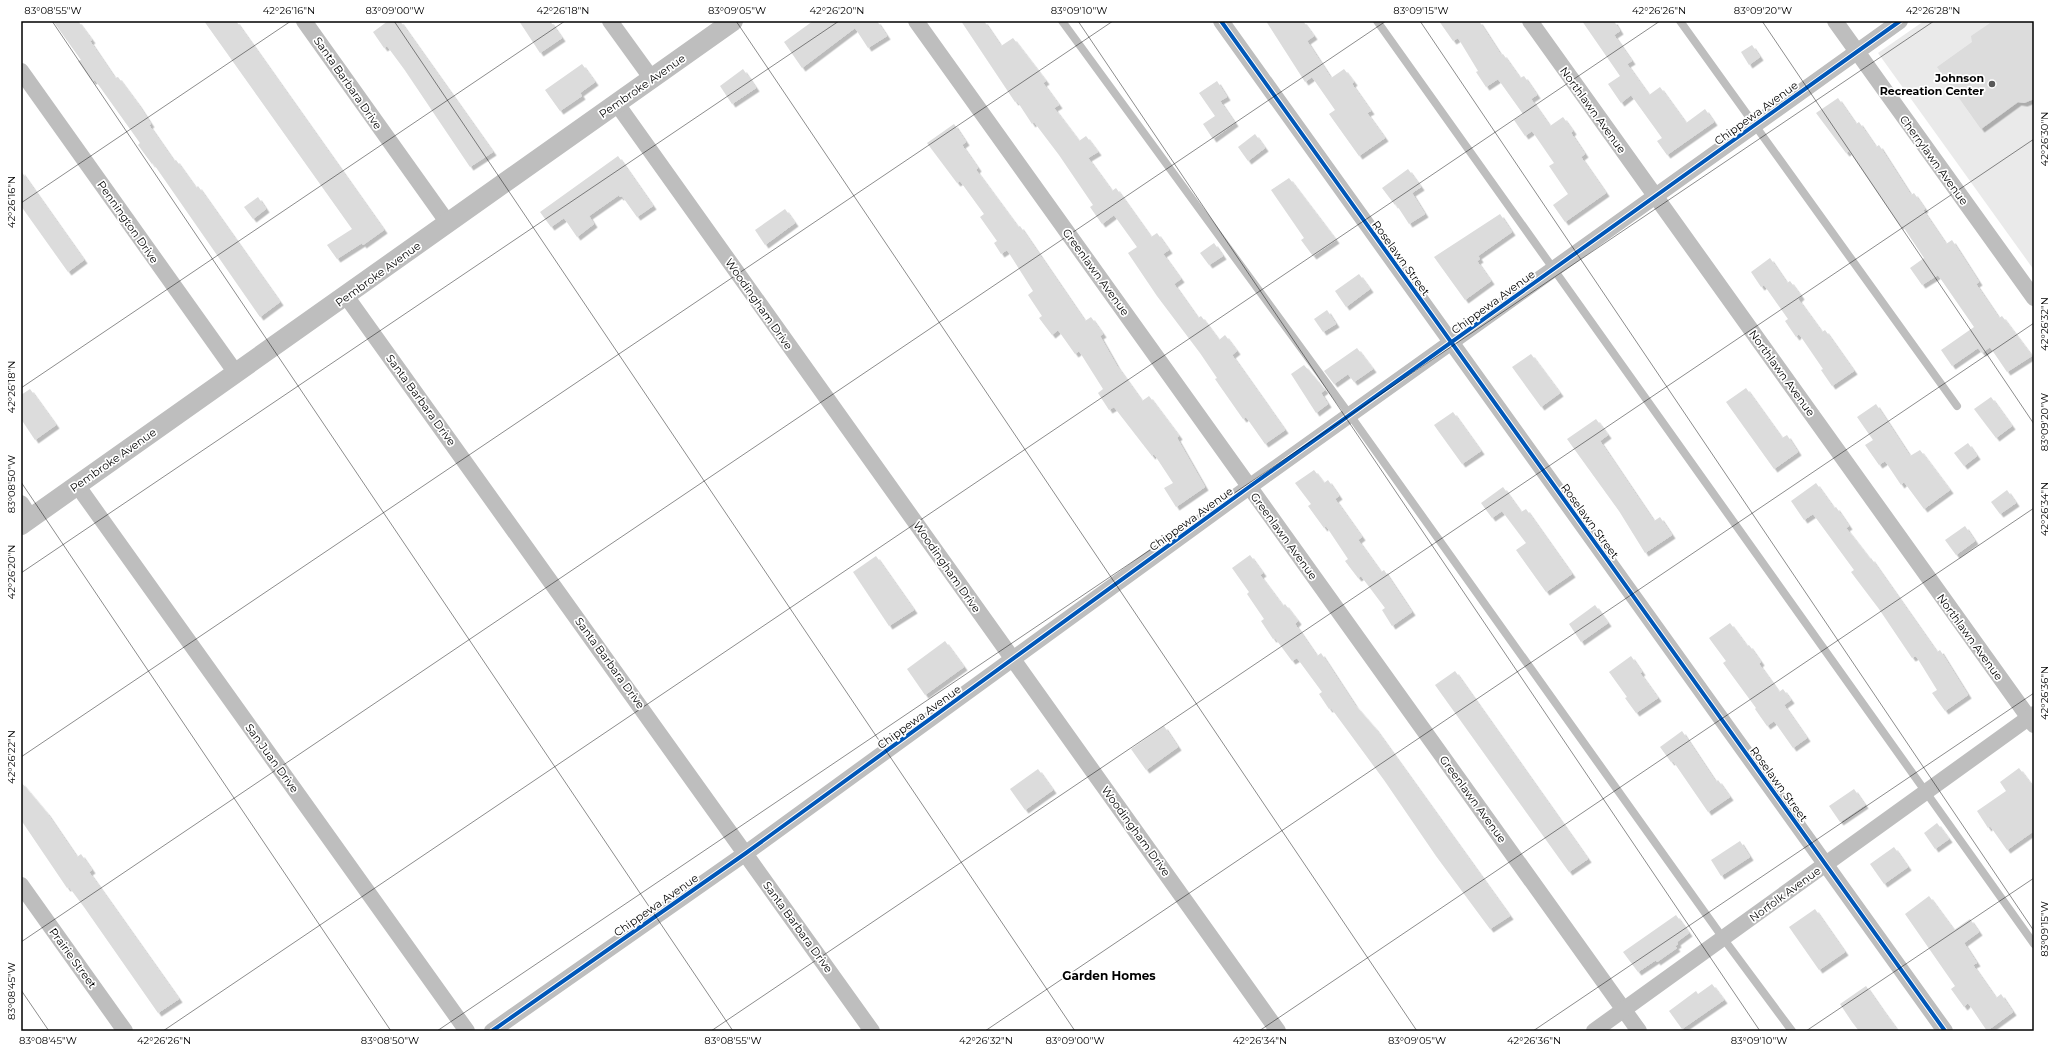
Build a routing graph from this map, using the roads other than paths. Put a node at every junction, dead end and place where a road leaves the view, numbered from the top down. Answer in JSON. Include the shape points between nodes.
{"nodes":[{"id":1,"x":304,"y":21,"type":"edge"},
{"id":2,"x":610,"y":21,"type":"edge"},
{"id":3,"x":734,"y":21,"type":"edge"},
{"id":4,"x":1062,"y":21,"type":"edge"},
{"id":5,"x":1221,"y":21,"type":"edge"},
{"id":6,"x":1377,"y":21,"type":"edge"},
{"id":7,"x":1530,"y":21,"type":"edge"},
{"id":8,"x":1680,"y":21,"type":"edge"},
{"id":9,"x":1835,"y":21,"type":"edge"},
{"id":10,"x":1900,"y":21,"type":"edge"},
{"id":11,"x":919,"y":22,"type":"edge"},
{"id":12,"x":1857,"y":52,"type":"junction"},
{"id":13,"x":21,"y":71,"type":"edge"},
{"id":14,"x":652,"y":79,"type":"junction"},
{"id":15,"x":617,"y":104,"type":"junction"},
{"id":16,"x":1755,"y":125,"type":"junction"},
{"id":17,"x":1655,"y":196,"type":"junction"},
{"id":18,"x":448,"y":223,"type":"junction"},
{"id":19,"x":1554,"y":269,"type":"junction"},
{"id":20,"x":346,"y":296,"type":"junction"},
{"id":21,"x":2034,"y":298,"type":"edge"},
{"id":22,"x":1451,"y":342,"type":"junction"},
{"id":23,"x":236,"y":373,"type":"junction"},
{"id":24,"x":1957,"y":406,"type":"dead end"},
{"id":25,"x":1350,"y":415,"type":"junction"},
{"id":26,"x":77,"y":485,"type":"junction"},
{"id":27,"x":1249,"y":487,"type":"junction"},
{"id":28,"x":24,"y":515,"type":"edge"},
{"id":29,"x":1013,"y":660,"type":"junction"},
{"id":30,"x":2032,"y":719,"type":"edge"},
{"id":31,"x":1926,"y":792,"type":"junction"},
{"id":32,"x":746,"y":853,"type":"junction"},
{"id":33,"x":1825,"y":864,"type":"junction"},
{"id":34,"x":21,"y":885,"type":"edge"},
{"id":35,"x":1724,"y":938,"type":"junction"},
{"id":36,"x":2034,"y":944,"type":"edge"},
{"id":37,"x":1624,"y":1009,"type":"junction"},
{"id":38,"x":125,"y":1031,"type":"edge"},
{"id":39,"x":467,"y":1031,"type":"edge"},
{"id":40,"x":492,"y":1031,"type":"edge"},
{"id":41,"x":872,"y":1031,"type":"edge"},
{"id":42,"x":1278,"y":1031,"type":"edge"},
{"id":43,"x":1594,"y":1031,"type":"edge"},
{"id":44,"x":1639,"y":1031,"type":"edge"},
{"id":45,"x":1792,"y":1031,"type":"edge"},
{"id":46,"x":1945,"y":1031,"type":"edge"}],
"edges":[{"from":1,"to":18,"type":"street","name":"Santa Barbara Drive"},
{"from":2,"to":14,"type":"street"},
{"from":3,"to":14,"type":"street","name":"Pembroke Avenue"},
{"from":4,"to":25,"type":"lane"},
{"from":5,"to":22,"type":"street","name":"Roselawn Street"},
{"from":6,"to":19,"type":"lane"},
{"from":7,"to":17,"type":"street","name":"Northlawn Avenue"},
{"from":8,"to":16,"type":"lane"},
{"from":9,"to":12,"type":"street","name":"Cherrylawn Avenue"},
{"from":10,"to":12,"type":"street","name":"Chippewa Avenue"},
{"from":11,"to":27,"type":"street","name":"Greenlawn Avenue"},
{"from":12,"to":16,"type":"street","name":"Chippewa Avenue"},
{"from":12,"to":21,"type":"street","name":"Cherrylawn Avenue"},
{"from":13,"to":23,"type":"street","name":"Pennington Drive"},
{"from":14,"to":15,"type":"street","name":"Pembroke Avenue"},
{"from":15,"to":18,"type":"street","name":"Pembroke Avenue"},
{"from":15,"to":29,"type":"street","name":"Woodingham Drive"},
{"from":16,"to":17,"type":"street","name":"Chippewa Avenue"},
{"from":16,"to":24,"type":"lane"},
{"from":17,"to":19,"type":"street","name":"Chippewa Avenue"},
{"from":17,"to":30,"type":"street","name":"Northlawn Avenue"},
{"from":18,"to":20,"type":"street","name":"Pembroke Avenue"},
{"from":19,"to":22,"type":"street","name":"Chippewa Avenue"},
{"from":19,"to":31,"type":"lane"},
{"from":20,"to":23,"type":"street","name":"Pembroke Avenue"},
{"from":20,"to":32,"type":"street","name":"Santa Barbara Drive"},
{"from":22,"to":25,"type":"street","name":"Chippewa Avenue"},
{"from":22,"to":33,"type":"street","name":"Roselawn Street"},
{"from":23,"to":26,"type":"street","name":"Pembroke Avenue"},
{"from":25,"to":27,"type":"street","name":"Chippewa Avenue"},
{"from":25,"to":35,"type":"lane"},
{"from":26,"to":28,"type":"street","name":"Pembroke Avenue"},
{"from":26,"to":39,"type":"street","name":"San Juan Drive"},
{"from":27,"to":29,"type":"street","name":"Chippewa Avenue"},
{"from":27,"to":37,"type":"street","name":"Greenlawn Avenue"},
{"from":29,"to":32,"type":"street","name":"Chippewa Avenue"},
{"from":29,"to":42,"type":"street","name":"Woodingham Drive"},
{"from":30,"to":31,"type":"street","name":"Norfolk Avenue"},
{"from":31,"to":33,"type":"street","name":"Norfolk Avenue"},
{"from":31,"to":36,"type":"lane"},
{"from":32,"to":40,"type":"street","name":"Chippewa Avenue"},
{"from":32,"to":41,"type":"street","name":"Santa Barbara Drive"},
{"from":33,"to":35,"type":"street","name":"Norfolk Avenue"},
{"from":33,"to":46,"type":"street","name":"Roselawn Street"},
{"from":34,"to":38,"type":"street","name":"Prairie Street"},
{"from":35,"to":37,"type":"street","name":"Norfolk Avenue"},
{"from":35,"to":45,"type":"lane"},
{"from":37,"to":43,"type":"street","name":"Norfolk Avenue"},
{"from":37,"to":44,"type":"street","name":"Greenlawn Avenue"}]}
